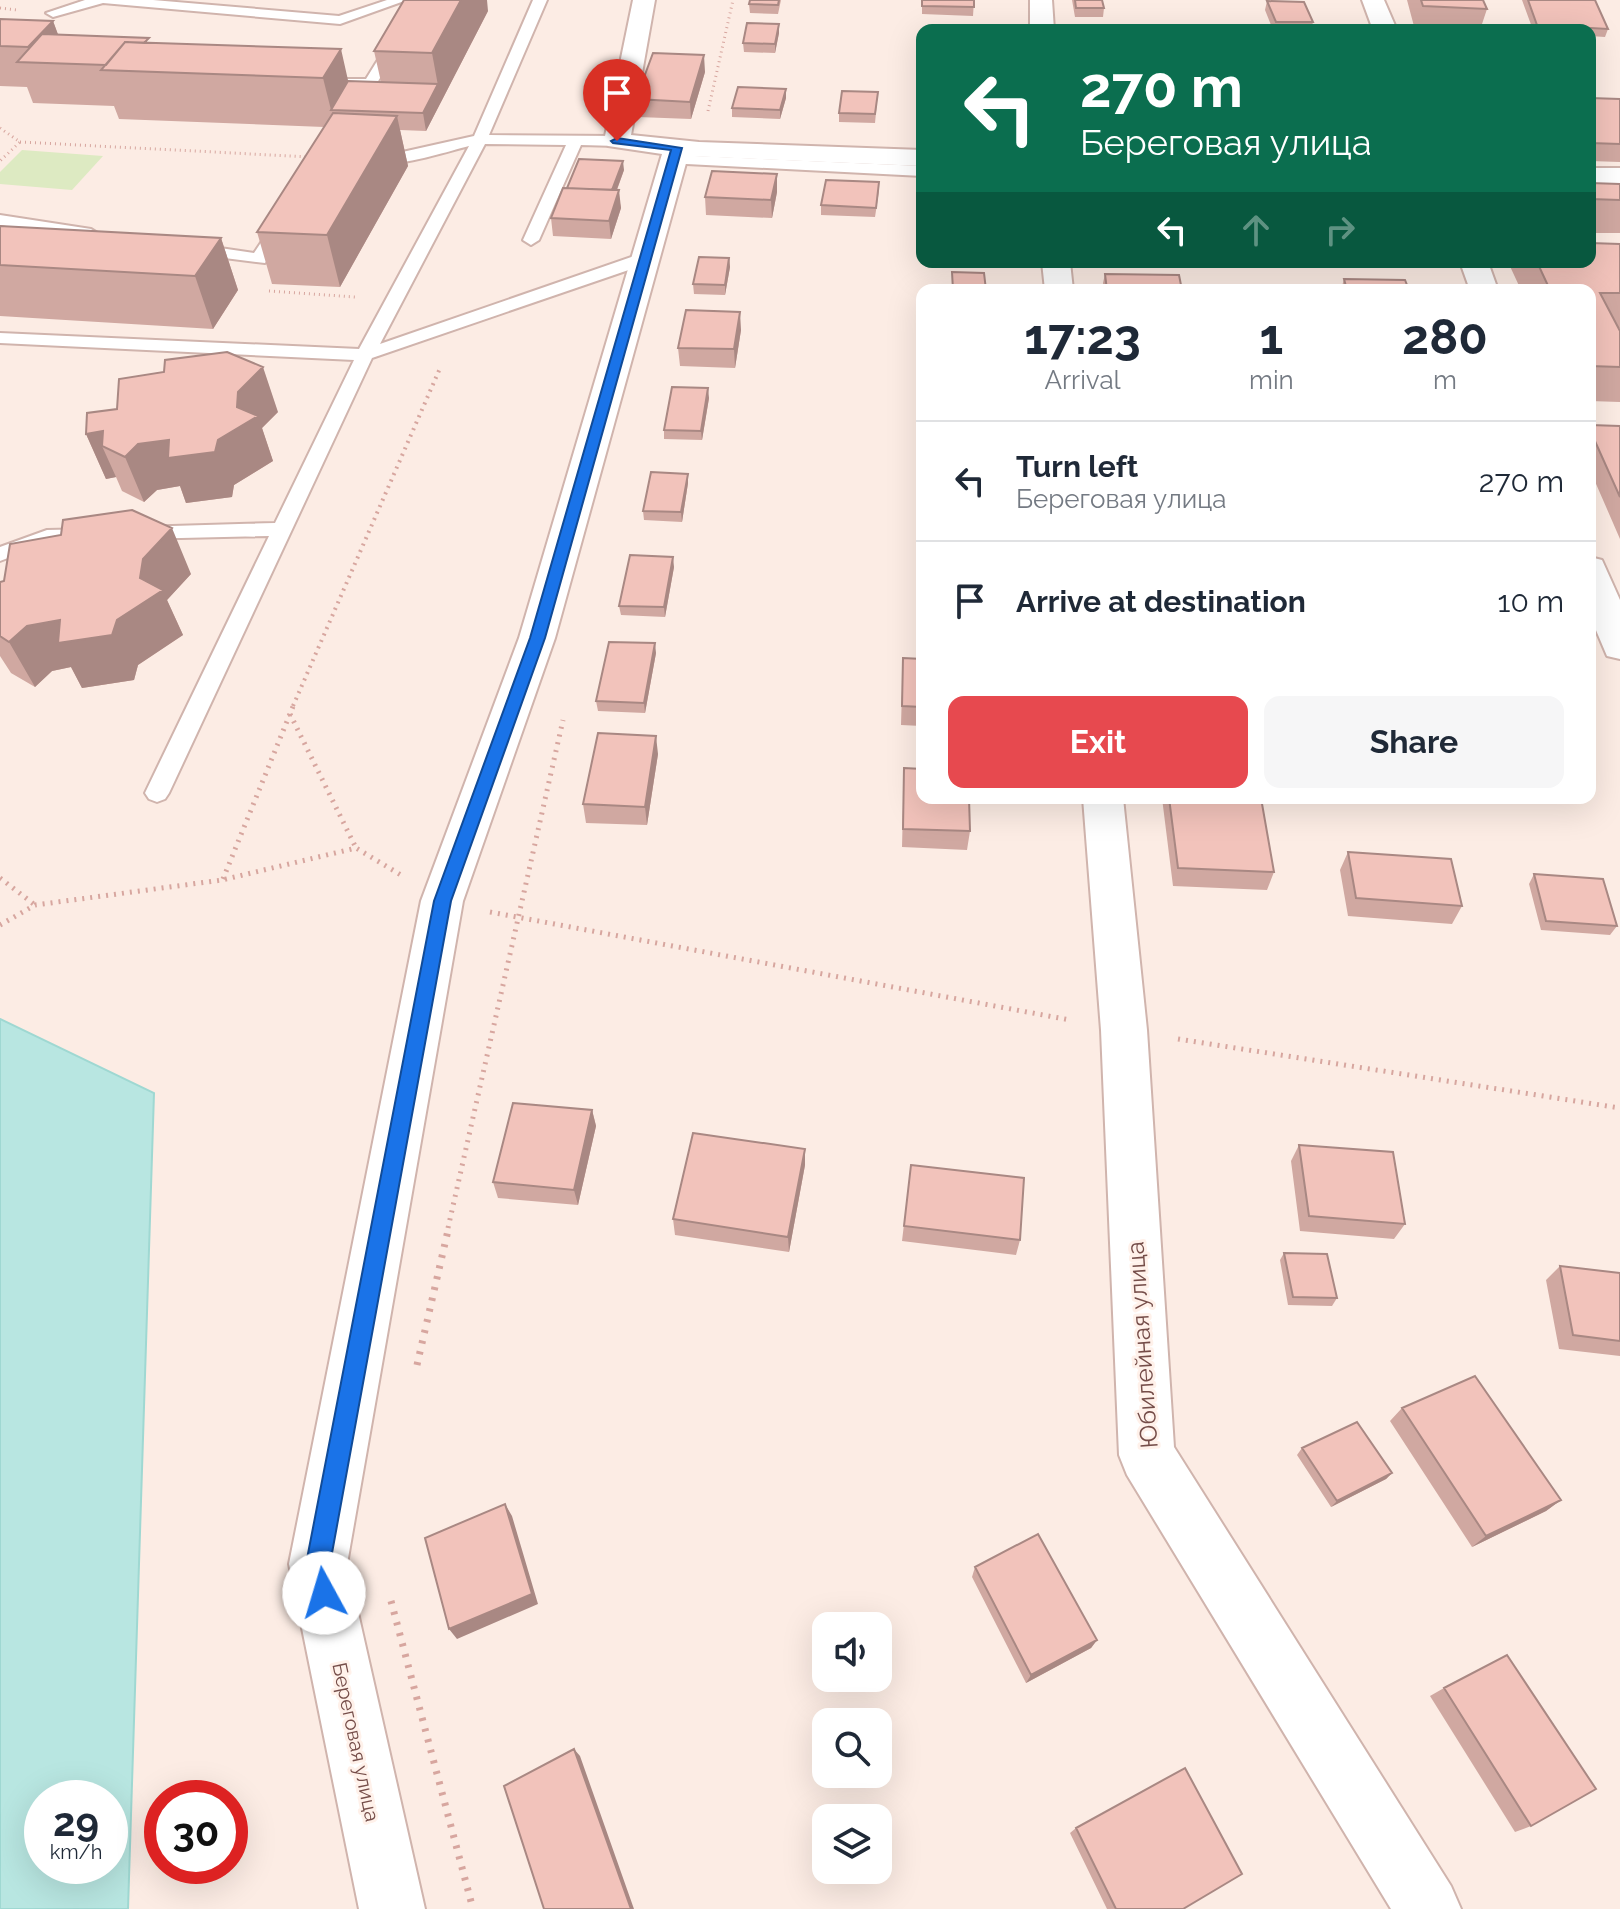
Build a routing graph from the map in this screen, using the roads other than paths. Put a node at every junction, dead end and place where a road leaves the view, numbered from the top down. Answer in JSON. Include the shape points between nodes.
{"nodes":[{"id":1,"x":103,"y":0,"type":"edge"},
{"id":2,"x":400,"y":0,"type":"edge"},
{"id":3,"x":422,"y":0,"type":"edge"},
{"id":4,"x":540,"y":0,"type":"edge"},
{"id":5,"x":644,"y":0,"type":"edge"},
{"id":6,"x":1041,"y":0,"type":"edge"},
{"id":7,"x":1373,"y":0,"type":"edge"},
{"id":8,"x":53,"y":13,"type":"dead end"},
{"id":9,"x":1042,"y":24,"type":"edge"},
{"id":10,"x":1383,"y":24,"type":"edge"},
{"id":11,"x":326,"y":82,"type":"edge"},
{"id":12,"x":480,"y":139,"type":"junction"},
{"id":13,"x":575,"y":141,"type":"junction"},
{"id":14,"x":617,"y":141,"type":"junction"},
{"id":15,"x":682,"y":153,"type":"junction"},
{"id":16,"x":323,"y":158,"type":"edge"},
{"id":17,"x":916,"y":158,"type":"edge"},
{"id":18,"x":916,"y":171,"type":"edge"},
{"id":19,"x":1596,"y":176,"type":"edge"},
{"id":20,"x":1620,"y":176,"type":"edge"},
{"id":21,"x":291,"y":209,"type":"edge"},
{"id":22,"x":0,"y":220,"type":"edge"},
{"id":23,"x":107,"y":236,"type":"edge"},
{"id":24,"x":531,"y":240,"type":"dead end"},
{"id":25,"x":183,"y":248,"type":"edge"},
{"id":26,"x":646,"y":258,"type":"junction"},
{"id":27,"x":0,"y":338,"type":"edge"},
{"id":28,"x":365,"y":355,"type":"junction"},
{"id":29,"x":283,"y":529,"type":"junction"},
{"id":30,"x":0,"y":554,"type":"edge"},
{"id":31,"x":1596,"y":584,"type":"edge"},
{"id":32,"x":1620,"y":647,"type":"edge"},
{"id":33,"x":157,"y":793,"type":"dead end"},
{"id":34,"x":1104,"y":804,"type":"edge"},
{"id":35,"x":392,"y":1909,"type":"edge"},
{"id":36,"x":1428,"y":1909,"type":"edge"}],
"edges":[{"from":1,"to":2,"type":"lane","via":[[340,20]]},
{"from":1,"to":8,"type":"lane"},
{"from":3,"to":11,"type":"lane","via":[[370,83]]},
{"from":4,"to":12,"type":"lane"},
{"from":5,"to":14,"type":"street"},
{"from":6,"to":9,"type":"street"},
{"from":7,"to":10,"type":"street"},
{"from":12,"to":13,"type":"lane"},
{"from":12,"to":16,"type":"lane","via":[[389,160]]},
{"from":12,"to":28,"type":"lane"},
{"from":13,"to":14,"type":"lane"},
{"from":13,"to":24,"type":"lane"},
{"from":14,"to":15,"type":"street"},
{"from":15,"to":17,"type":"street"},
{"from":15,"to":18,"type":"lane"},
{"from":15,"to":26,"type":"street","name":"Береговая улица"},
{"from":19,"to":20,"type":"street"},
{"from":21,"to":25,"type":"lane","via":[[259,259]]},
{"from":22,"to":23,"type":"lane"},
{"from":26,"to":28,"type":"lane"},
{"from":26,"to":35,"type":"street","name":"Береговая улица","via":[[537,638],[442,901],[318,1564]]},
{"from":27,"to":28,"type":"lane"},
{"from":28,"to":29,"type":"lane"},
{"from":29,"to":30,"type":"lane","via":[[47,536]]},
{"from":29,"to":33,"type":"lane"},
{"from":31,"to":32,"type":"street"},
{"from":34,"to":36,"type":"street","name":"Юбилейная улица","via":[[1124,1030],[1147,1455]]}]}
